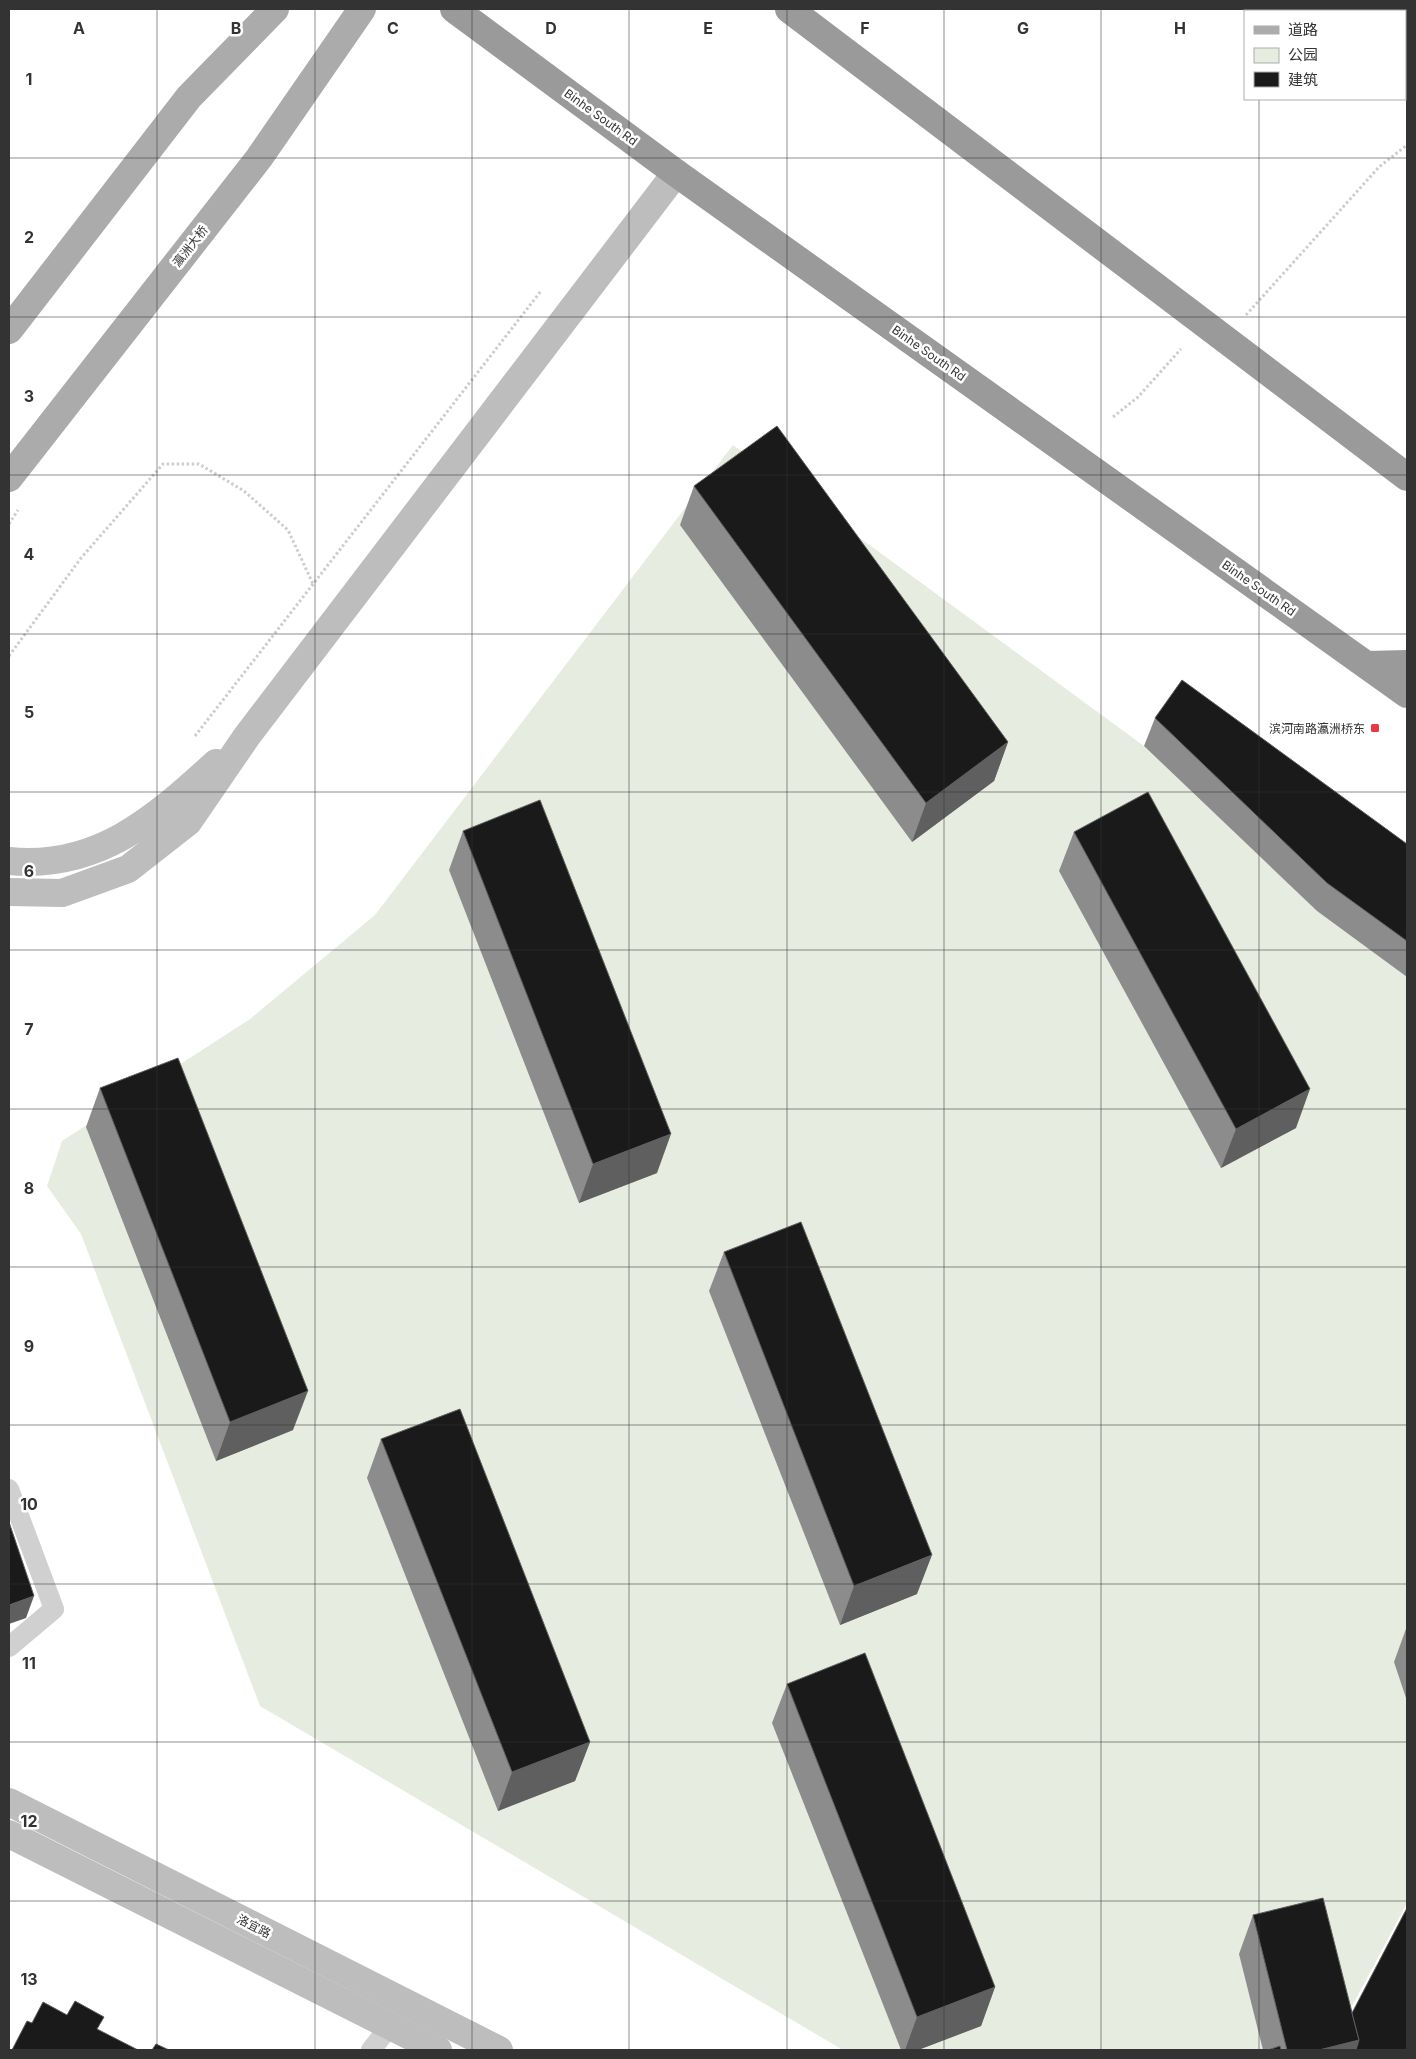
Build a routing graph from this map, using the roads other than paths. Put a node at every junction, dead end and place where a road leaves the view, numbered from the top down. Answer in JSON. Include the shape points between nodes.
{"nodes":[{"id":1,"x":275,"y":9,"type":"edge"},
{"id":2,"x":362,"y":9,"type":"edge"},
{"id":3,"x":454,"y":9,"type":"edge"},
{"id":4,"x":789,"y":9,"type":"edge"},
{"id":5,"x":676,"y":173,"type":"junction"},
{"id":6,"x":9,"y":330,"type":"edge"},
{"id":7,"x":1407,"y":476,"type":"edge"},
{"id":8,"x":9,"y":478,"type":"edge"},
{"id":9,"x":1407,"y":664,"type":"edge"},
{"id":10,"x":1367,"y":665,"type":"junction"},
{"id":11,"x":1407,"y":694,"type":"edge"},
{"id":12,"x":247,"y":736,"type":"junction"},
{"id":13,"x":9,"y":861,"type":"edge"},
{"id":14,"x":9,"y":892,"type":"edge"},
{"id":15,"x":9,"y":1489,"type":"edge"},
{"id":16,"x":9,"y":1647,"type":"edge"},
{"id":17,"x":9,"y":1802,"type":"edge"},
{"id":18,"x":9,"y":1834,"type":"edge"},
{"id":19,"x":390,"y":2026,"type":"junction"},
{"id":20,"x":371,"y":2050,"type":"edge"},
{"id":21,"x":438,"y":2050,"type":"edge"},
{"id":22,"x":499,"y":2050,"type":"edge"}],
"edges":[{"from":1,"to":6,"type":"main road","via":[[189,96]]},
{"from":2,"to":8,"type":"main road","name":"瀛洲大桥","via":[[260,158]]},
{"from":3,"to":5,"type":"highway","name":"Binhe South Rd"},
{"from":4,"to":7,"type":"highway"},
{"from":5,"to":10,"type":"highway","name":"Binhe South Rd"},
{"from":5,"to":12,"type":"main road"},
{"from":9,"to":10,"type":"highway"},
{"from":10,"to":11,"type":"highway","name":"Binhe South Rd"},
{"from":12,"to":13,"type":"main road","via":[[189,788],[136,829],[90,853],[34,863]]},
{"from":12,"to":14,"type":"main road","via":[[188,822],[128,869],[62,893]]},
{"from":15,"to":16,"type":"lane","via":[[54,1609]]},
{"from":17,"to":22,"type":"main road","name":"洛宜路"},
{"from":18,"to":19,"type":"main road"},
{"from":19,"to":20,"type":"lane"},
{"from":19,"to":21,"type":"main road"}]}
